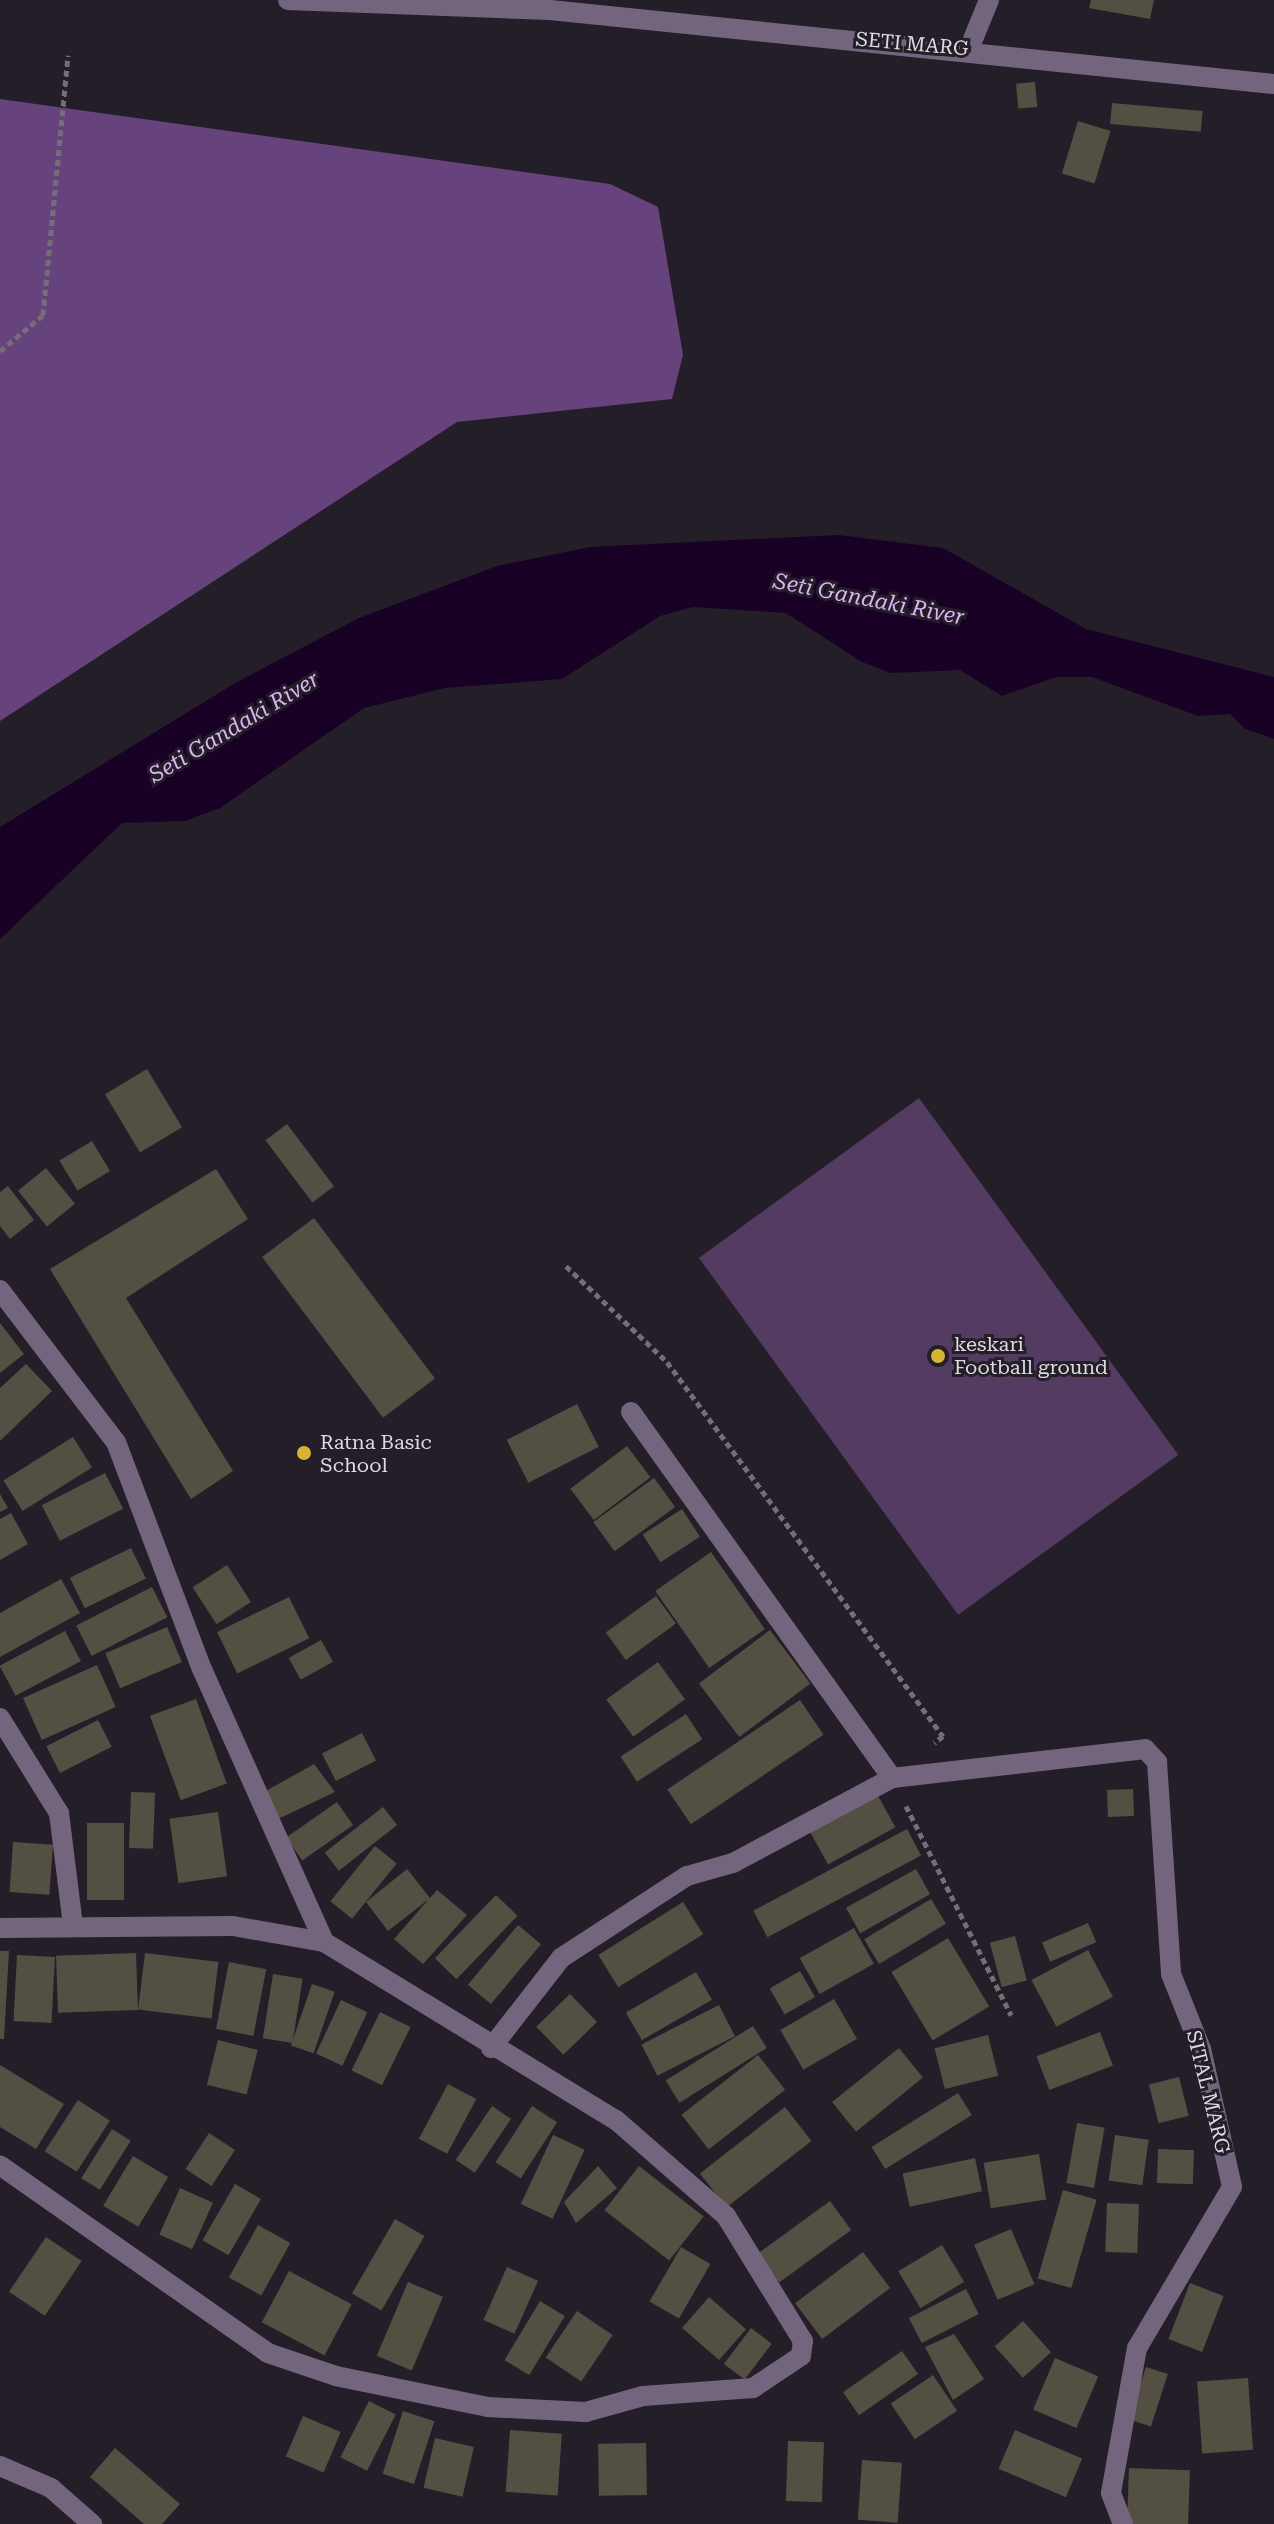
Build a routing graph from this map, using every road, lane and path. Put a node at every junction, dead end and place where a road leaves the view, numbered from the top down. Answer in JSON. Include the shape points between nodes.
{"nodes":[{"id":1,"x":288,"y":0,"type":"edge"},
{"id":2,"x":989,"y":0,"type":"edge"},
{"id":3,"x":545,"y":3,"type":"edge"},
{"id":4,"x":969,"y":49,"type":"junction"},
{"id":5,"x":68,"y":55,"type":"dead end"},
{"id":6,"x":1274,"y":84,"type":"edge"},
{"id":7,"x":0,"y":351,"type":"edge"},
{"id":8,"x":566,"y":1266,"type":"dead end"},
{"id":9,"x":0,"y":1290,"type":"edge"},
{"id":10,"x":631,"y":1412,"type":"dead end"},
{"id":11,"x":0,"y":1718,"type":"edge"},
{"id":12,"x":892,"y":1778,"type":"junction"},
{"id":13,"x":73,"y":1925,"type":"junction"},
{"id":14,"x":0,"y":1928,"type":"edge"},
{"id":15,"x":324,"y":1942,"type":"junction"},
{"id":16,"x":1011,"y":2015,"type":"dead end"},
{"id":17,"x":491,"y":2048,"type":"junction"},
{"id":18,"x":0,"y":2165,"type":"edge"},
{"id":19,"x":0,"y":2466,"type":"edge"},
{"id":20,"x":92,"y":2524,"type":"edge"},
{"id":21,"x":1123,"y":2524,"type":"edge"}],
"edges":[{"from":1,"to":3,"type":"street","name":"SETI MARG"},
{"from":2,"to":4,"type":"street"},
{"from":3,"to":4,"type":"street","name":"SETI MARG"},
{"from":4,"to":6,"type":"street","name":"SETI MARG"},
{"from":5,"to":7,"type":"path","via":[[43,315]]},
{"from":8,"to":12,"type":"path","via":[[667,1362],[943,1736]]},
{"from":9,"to":15,"type":"street","via":[[116,1442],[202,1669]]},
{"from":10,"to":12,"type":"street"},
{"from":11,"to":13,"type":"street","via":[[59,1813]]},
{"from":12,"to":16,"type":"path"},
{"from":12,"to":17,"type":"street","via":[[733,1863],[687,1876],[561,1958]]},
{"from":12,"to":21,"type":"street","name":"SITAL MARG","via":[[1145,1749],[1157,1762],[1171,1974],[1201,2049],[1232,2187],[1137,2348],[1111,2493]]},
{"from":13,"to":14,"type":"street"},
{"from":13,"to":15,"type":"street","via":[[233,1926]]},
{"from":15,"to":17,"type":"street"},
{"from":17,"to":18,"type":"street","via":[[616,2120],[726,2216],[803,2341],[790,2367],[753,2388],[643,2396],[586,2412],[488,2407],[336,2376],[268,2353]]},
{"from":19,"to":20,"type":"street","via":[[51,2488]]}]}
